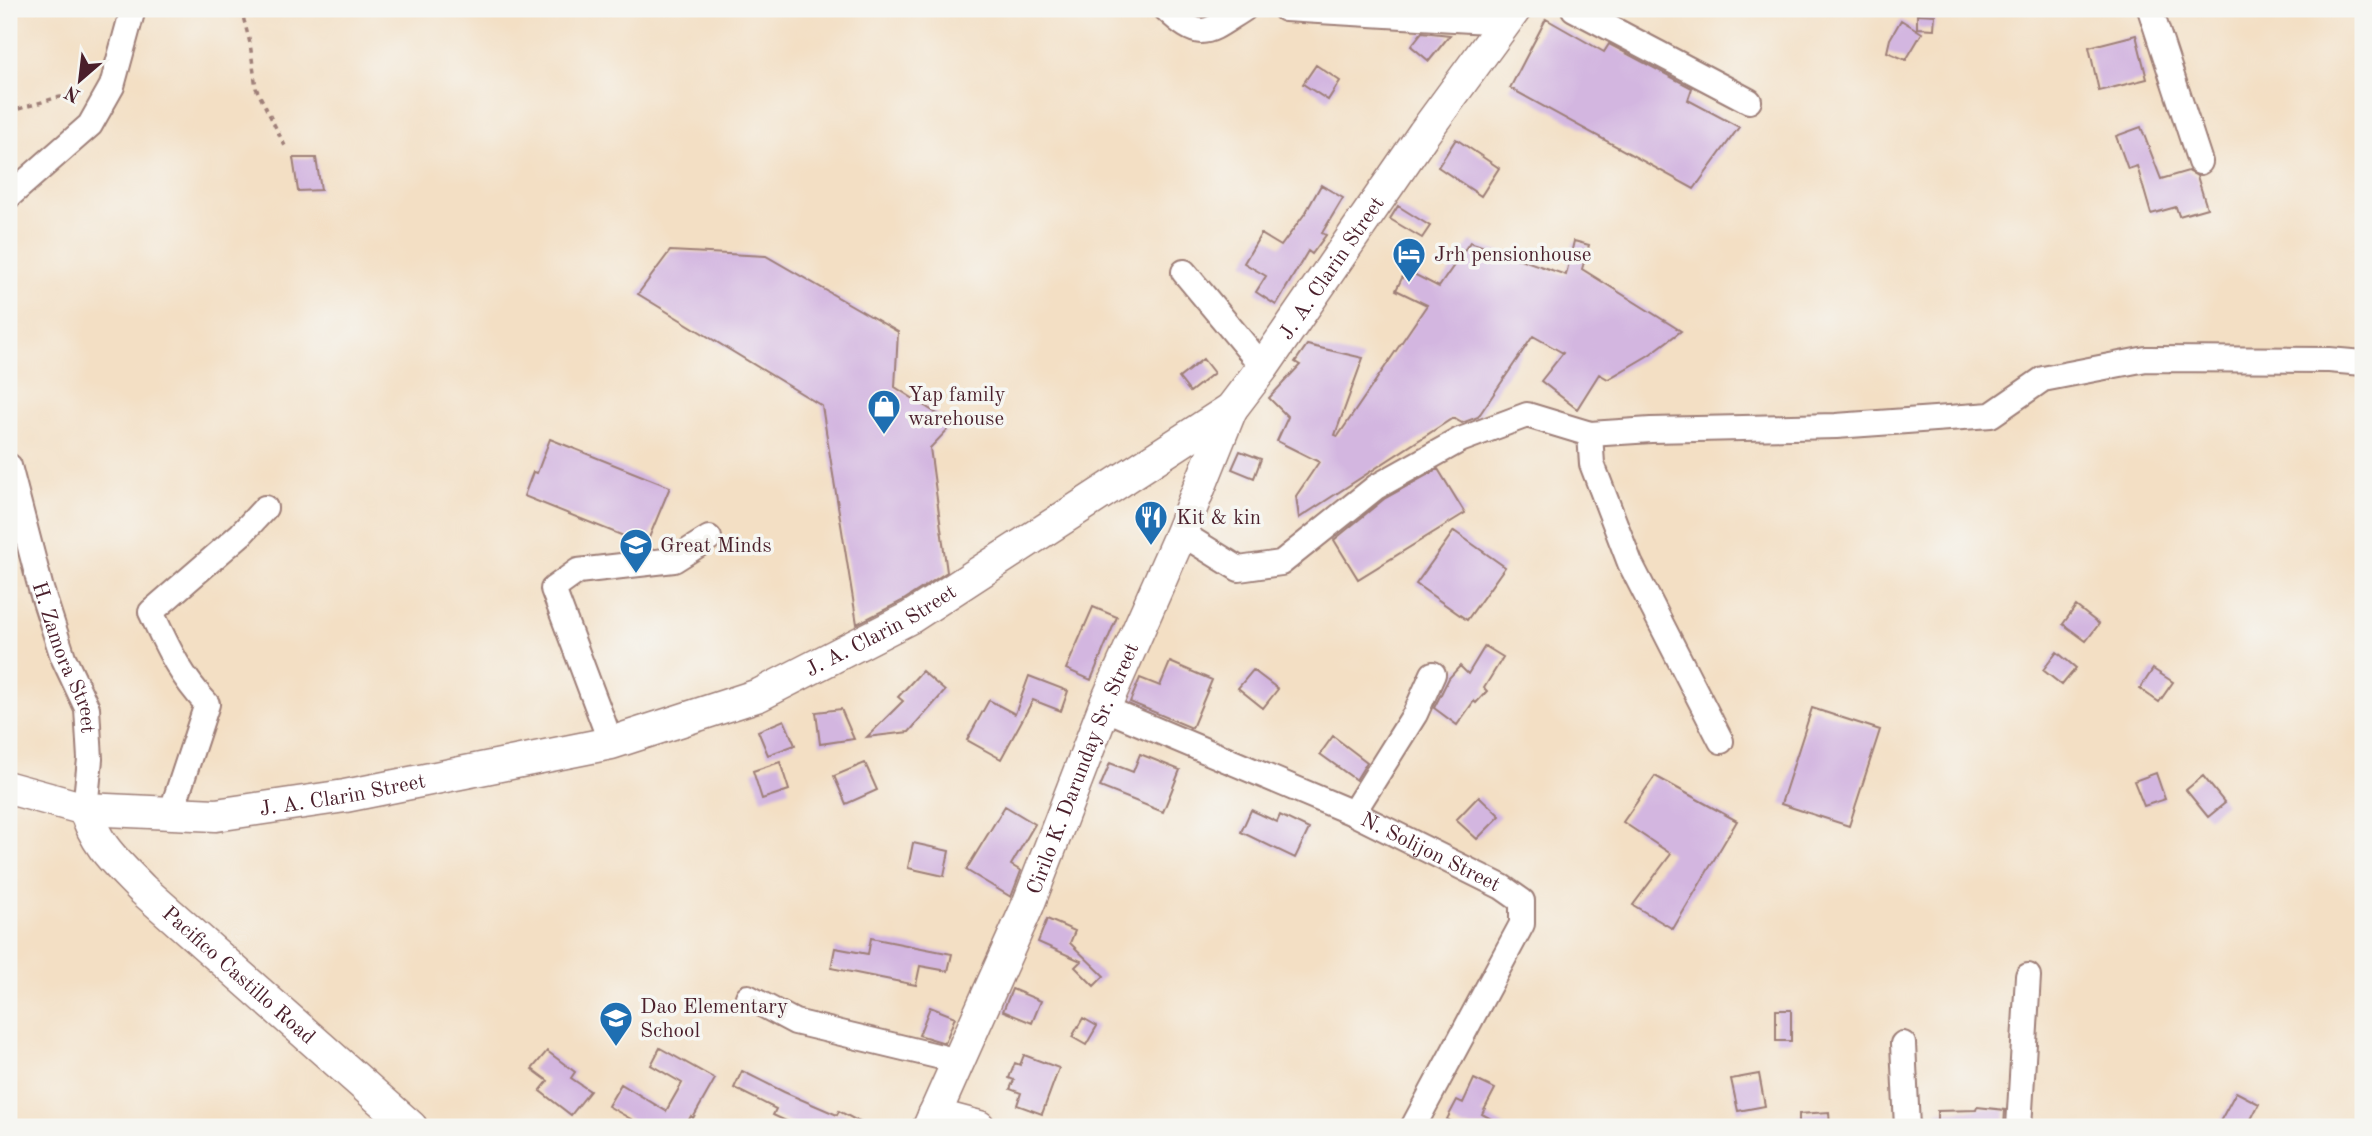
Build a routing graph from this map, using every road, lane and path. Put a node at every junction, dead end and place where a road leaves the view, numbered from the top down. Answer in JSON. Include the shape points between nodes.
{"nodes":[{"id":1,"x":133,"y":9,"type":"edge"},
{"id":2,"x":241,"y":9,"type":"edge"},
{"id":3,"x":1166,"y":9,"type":"edge"},
{"id":4,"x":1244,"y":9,"type":"edge"},
{"id":5,"x":1285,"y":9,"type":"edge"},
{"id":6,"x":1574,"y":9,"type":"edge"},
{"id":7,"x":2150,"y":9,"type":"edge"},
{"id":8,"x":1510,"y":16,"type":"edge"},
{"id":9,"x":112,"y":86,"type":"junction"},
{"id":10,"x":1749,"y":101,"type":"dead end"},
{"id":11,"x":9,"y":113,"type":"edge"},
{"id":12,"x":287,"y":150,"type":"dead end"},
{"id":13,"x":2200,"y":162,"type":"dead end"},
{"id":14,"x":9,"y":195,"type":"edge"},
{"id":15,"x":1184,"y":272,"type":"dead end"},
{"id":16,"x":2363,"y":363,"type":"edge"},
{"id":17,"x":1263,"y":368,"type":"junction"},
{"id":18,"x":1231,"y":409,"type":"junction"},
{"id":19,"x":1590,"y":434,"type":"junction"},
{"id":20,"x":9,"y":466,"type":"edge"},
{"id":21,"x":265,"y":508,"type":"dead end"},
{"id":22,"x":1181,"y":533,"type":"junction"},
{"id":23,"x":709,"y":538,"type":"dead end"},
{"id":24,"x":1433,"y":674,"type":"dead end"},
{"id":25,"x":1104,"y":708,"type":"junction"},
{"id":26,"x":1721,"y":741,"type":"dead end"},
{"id":27,"x":611,"y":743,"type":"junction"},
{"id":28,"x":9,"y":788,"type":"edge"},
{"id":29,"x":85,"y":808,"type":"junction"},
{"id":30,"x":171,"y":813,"type":"junction"},
{"id":31,"x":1353,"y":813,"type":"junction"},
{"id":32,"x":2028,"y":976,"type":"dead end"},
{"id":33,"x":748,"y":997,"type":"dead end"},
{"id":34,"x":1903,"y":1044,"type":"dead end"},
{"id":35,"x":958,"y":1061,"type":"junction"},
{"id":36,"x":931,"y":1121,"type":"edge"},
{"id":37,"x":411,"y":1127,"type":"edge"},
{"id":38,"x":979,"y":1127,"type":"edge"},
{"id":39,"x":1413,"y":1127,"type":"edge"},
{"id":40,"x":1907,"y":1127,"type":"edge"},
{"id":41,"x":2019,"y":1127,"type":"edge"}],
"edges":[{"from":1,"to":9,"type":"street"},
{"from":2,"to":12,"type":"path","via":[[256,88]]},
{"from":3,"to":4,"type":"street","via":[[1183,26],[1199,32]]},
{"from":5,"to":8,"type":"street"},
{"from":6,"to":10,"type":"street"},
{"from":7,"to":13,"type":"street"},
{"from":8,"to":17,"type":"main road","name":"J. A. Clarin Street"},
{"from":9,"to":11,"type":"path"},
{"from":9,"to":14,"type":"street","via":[[90,125]]},
{"from":15,"to":17,"type":"street"},
{"from":16,"to":19,"type":"street","via":[[2146,359],[2043,379],[1991,415],[1836,426]]},
{"from":17,"to":18,"type":"main road","name":"J. A. Clarin Street"},
{"from":18,"to":22,"type":"main road","name":"Cirilo K. Darunday Sr. Street"},
{"from":18,"to":27,"type":"main road","name":"J. A. Clarin Street","via":[[911,617],[759,695]]},
{"from":19,"to":22,"type":"street","via":[[1527,415],[1460,440],[1376,487],[1281,563],[1239,569]]},
{"from":19,"to":26,"type":"street","via":[[1592,464],[1630,564]]},
{"from":20,"to":29,"type":"street","name":"H. Zamora Street","via":[[41,589],[63,657],[87,708],[90,758]]},
{"from":21,"to":30,"type":"street","via":[[151,612],[186,681],[207,704]]},
{"from":22,"to":25,"type":"main road","name":"Cirilo K. Darunday Sr. Street"},
{"from":23,"to":27,"type":"street","via":[[674,560],[578,571],[553,589]]},
{"from":24,"to":31,"type":"street","via":[[1415,714]]},
{"from":25,"to":31,"type":"street","name":"N. Solijon Street"},
{"from":25,"to":35,"type":"main road","name":"Cirilo K. Darunday Sr. Street","via":[[1028,905]]},
{"from":27,"to":30,"type":"main road","name":"J. A. Clarin Street","via":[[345,796],[216,815]]},
{"from":28,"to":29,"type":"main road","name":"J. A. Clarin Street"},
{"from":29,"to":30,"type":"main road","name":"J. A. Clarin Street"},
{"from":29,"to":37,"type":"main road","name":"Pacifico Castillo Road","via":[[91,830],[142,889]]},
{"from":31,"to":39,"type":"street","name":"N. Solijon Street","via":[[1522,901],[1522,924]]},
{"from":32,"to":41,"type":"street"},
{"from":33,"to":35,"type":"street","via":[[794,1022]]},
{"from":34,"to":40,"type":"street"},
{"from":35,"to":36,"type":"main road","name":"Cirilo K. Darunday Sr. Street"},
{"from":36,"to":38,"type":"main road"}]}
